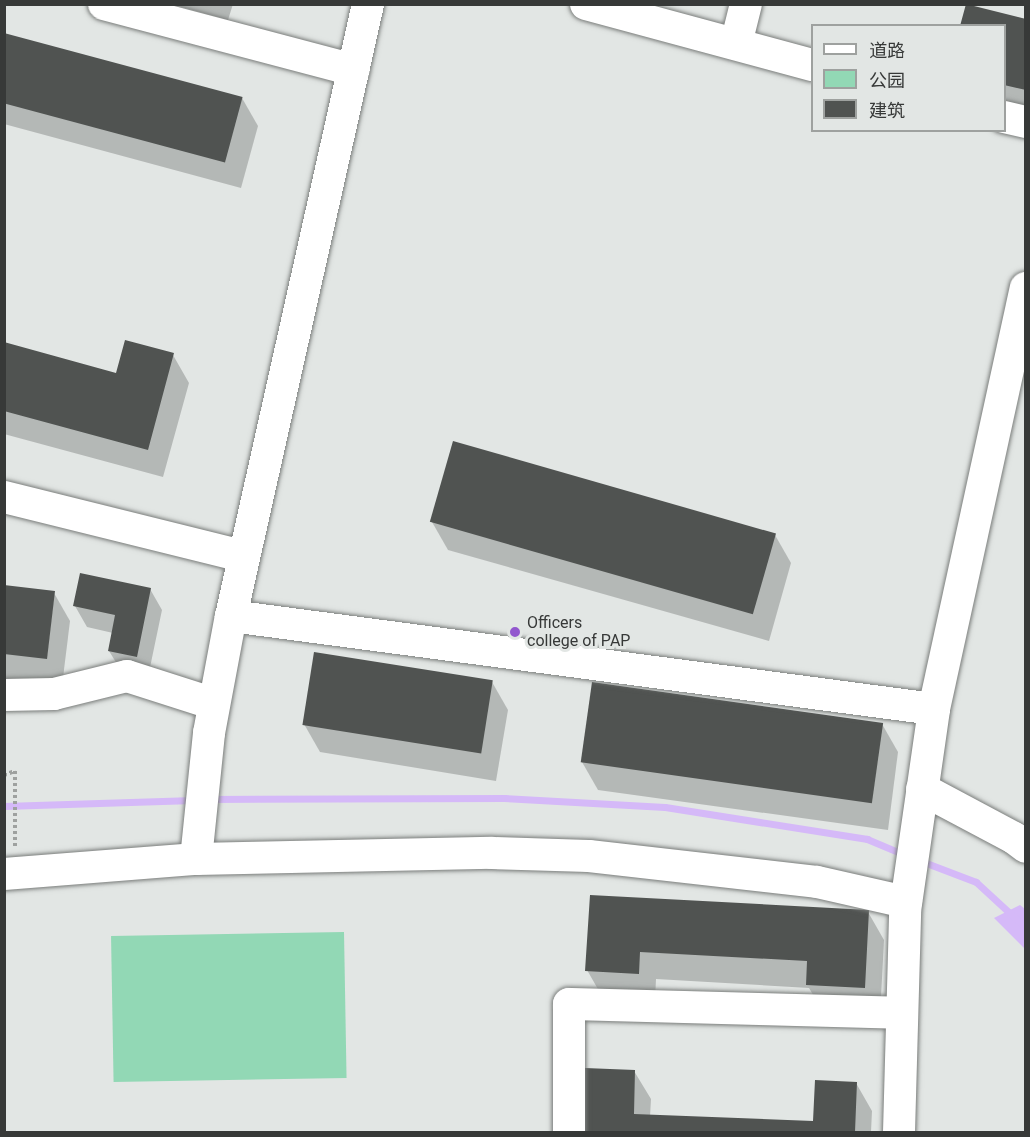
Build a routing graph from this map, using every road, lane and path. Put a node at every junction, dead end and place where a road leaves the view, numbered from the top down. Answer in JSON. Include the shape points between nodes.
{"nodes":[{"id":1,"x":104,"y":4,"type":"edge"},
{"id":2,"x":368,"y":4,"type":"edge"},
{"id":3,"x":586,"y":4,"type":"edge"},
{"id":4,"x":746,"y":4,"type":"edge"},
{"id":5,"x":736,"y":44,"type":"junction"},
{"id":6,"x":811,"y":64,"type":"edge"},
{"id":7,"x":353,"y":70,"type":"junction"},
{"id":8,"x":1006,"y":117,"type":"edge"},
{"id":9,"x":1026,"y":122,"type":"edge"},
{"id":10,"x":1026,"y":288,"type":"edge"},
{"id":11,"x":4,"y":497,"type":"edge"},
{"id":12,"x":243,"y":556,"type":"junction"},
{"id":13,"x":231,"y":616,"type":"junction"},
{"id":14,"x":4,"y":694,"type":"edge"},
{"id":15,"x":214,"y":704,"type":"junction"},
{"id":16,"x":934,"y":709,"type":"junction"},
{"id":17,"x":4,"y":775,"type":"edge"},
{"id":18,"x":922,"y":789,"type":"junction"},
{"id":19,"x":198,"y":844,"type":"junction"},
{"id":20,"x":1026,"y":847,"type":"edge"},
{"id":21,"x":10,"y":873,"type":"edge"},
{"id":22,"x":906,"y":898,"type":"junction"},
{"id":23,"x":902,"y":1013,"type":"junction"},
{"id":24,"x":569,"y":1132,"type":"edge"},
{"id":25,"x":899,"y":1132,"type":"edge"}],
"edges":[{"from":1,"to":7,"type":"street"},
{"from":2,"to":7,"type":"street"},
{"from":3,"to":5,"type":"street"},
{"from":4,"to":5,"type":"street"},
{"from":5,"to":6,"type":"street"},
{"from":7,"to":12,"type":"street"},
{"from":8,"to":9,"type":"street"},
{"from":10,"to":16,"type":"street"},
{"from":11,"to":12,"type":"street"},
{"from":12,"to":13,"type":"street"},
{"from":13,"to":15,"type":"street"},
{"from":13,"to":16,"type":"street"},
{"from":14,"to":15,"type":"street","via":[[54,694],[127,676]]},
{"from":15,"to":19,"type":"street"},
{"from":16,"to":18,"type":"street"},
{"from":17,"to":21,"type":"path","via":[[15,771]]},
{"from":18,"to":20,"type":"street"},
{"from":18,"to":22,"type":"street"},
{"from":19,"to":21,"type":"street"},
{"from":19,"to":22,"type":"street","via":[[589,856],[817,882]]},
{"from":22,"to":23,"type":"street"},
{"from":23,"to":24,"type":"street","via":[[569,1004]]},
{"from":23,"to":25,"type":"street"}]}
